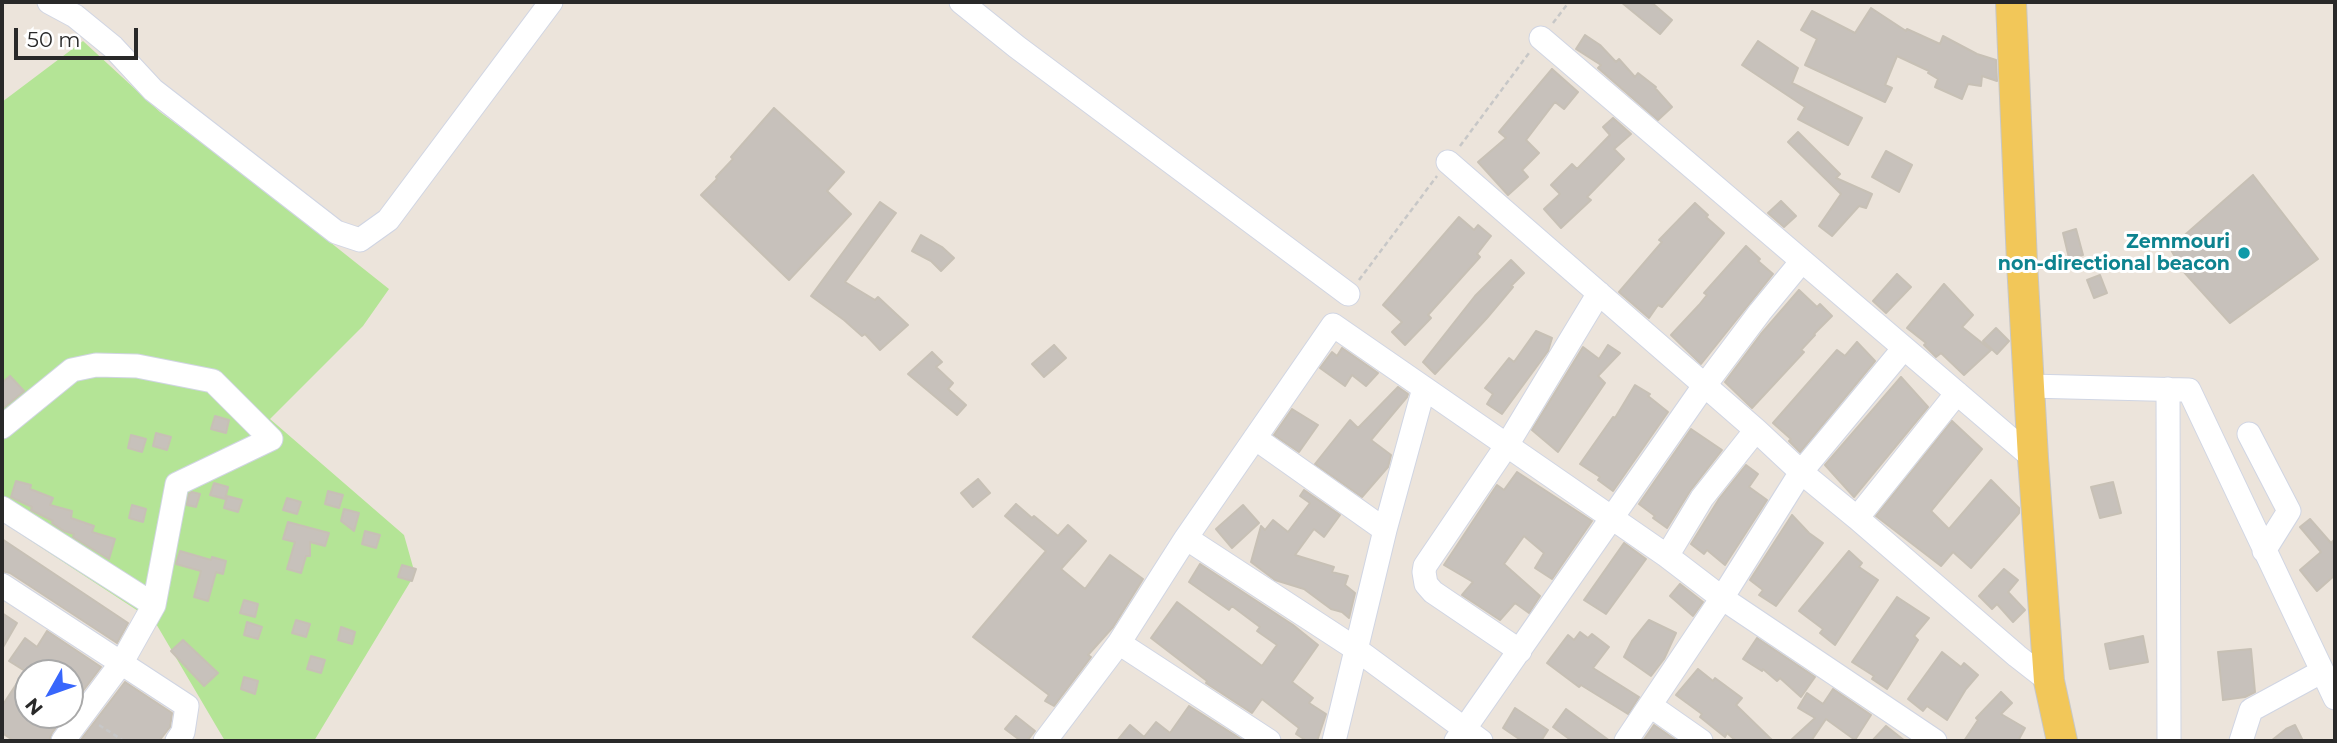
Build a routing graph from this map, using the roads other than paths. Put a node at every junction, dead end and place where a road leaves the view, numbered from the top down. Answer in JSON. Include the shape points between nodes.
{"nodes":[{"id":1,"x":49,"y":2,"type":"edge"},
{"id":2,"x":551,"y":2,"type":"edge"},
{"id":3,"x":961,"y":2,"type":"edge"},
{"id":4,"x":2011,"y":2,"type":"edge"},
{"id":5,"x":1541,"y":38,"type":"dead end"},
{"id":6,"x":1448,"y":162,"type":"dead end"},
{"id":7,"x":1802,"y":261,"type":"junction"},
{"id":8,"x":1599,"y":293,"type":"junction"},
{"id":9,"x":1348,"y":294,"type":"dead end"},
{"id":10,"x":1904,"y":348,"type":"junction"},
{"id":11,"x":1704,"y":385,"type":"junction"},
{"id":12,"x":2029,"y":386,"type":"junction"},
{"id":13,"x":1424,"y":388,"type":"junction"},
{"id":14,"x":1957,"y":393,"type":"junction"},
{"id":15,"x":2175,"y":395,"type":"junction"},
{"id":16,"x":2,"y":427,"type":"edge"},
{"id":17,"x":1756,"y":430,"type":"junction"},
{"id":18,"x":2249,"y":434,"type":"dead end"},
{"id":19,"x":1255,"y":438,"type":"junction"},
{"id":20,"x":1507,"y":445,"type":"junction"},
{"id":21,"x":2033,"y":458,"type":"junction"},
{"id":22,"x":1801,"y":472,"type":"junction"},
{"id":23,"x":2,"y":508,"type":"edge"},
{"id":24,"x":1857,"y":517,"type":"junction"},
{"id":25,"x":1613,"y":519,"type":"junction"},
{"id":26,"x":1385,"y":530,"type":"junction"},
{"id":27,"x":1186,"y":538,"type":"junction"},
{"id":28,"x":2264,"y":551,"type":"junction"},
{"id":29,"x":1667,"y":556,"type":"junction"},
{"id":30,"x":2,"y":585,"type":"edge"},
{"id":31,"x":1723,"y":598,"type":"junction"},
{"id":32,"x":154,"y":606,"type":"junction"},
{"id":33,"x":1119,"y":643,"type":"junction"},
{"id":34,"x":1356,"y":649,"type":"junction"},
{"id":35,"x":1520,"y":651,"type":"junction"},
{"id":36,"x":122,"y":662,"type":"junction"},
{"id":37,"x":2321,"y":672,"type":"junction"},
{"id":38,"x":2049,"y":681,"type":"junction"},
{"id":39,"x":2335,"y":698,"type":"edge"},
{"id":40,"x":1651,"y":706,"type":"junction"},
{"id":41,"x":1467,"y":737,"type":"edge"},
{"id":42,"x":63,"y":741,"type":"edge"},
{"id":43,"x":177,"y":741,"type":"edge"},
{"id":44,"x":1045,"y":741,"type":"edge"},
{"id":45,"x":1269,"y":741,"type":"edge"},
{"id":46,"x":1334,"y":741,"type":"edge"},
{"id":47,"x":1626,"y":741,"type":"edge"},
{"id":48,"x":1701,"y":741,"type":"edge"},
{"id":49,"x":1935,"y":741,"type":"edge"},
{"id":50,"x":2062,"y":741,"type":"edge"},
{"id":51,"x":2169,"y":741,"type":"edge"},
{"id":52,"x":2241,"y":741,"type":"edge"}],
"edges":[{"from":1,"to":2,"type":"street","via":[[94,31],[153,90],[336,232],[360,240],[388,220]]},
{"from":3,"to":9,"type":"street"},
{"from":4,"to":12,"type":"main road"},
{"from":5,"to":7,"type":"street"},
{"from":6,"to":8,"type":"street"},
{"from":7,"to":10,"type":"street"},
{"from":7,"to":11,"type":"street"},
{"from":8,"to":11,"type":"street"},
{"from":8,"to":20,"type":"street"},
{"from":10,"to":14,"type":"street"},
{"from":10,"to":22,"type":"street"},
{"from":11,"to":17,"type":"street"},
{"from":11,"to":25,"type":"street"},
{"from":12,"to":15,"type":"street"},
{"from":12,"to":21,"type":"main road"},
{"from":13,"to":19,"type":"street","via":[[1333,325]]},
{"from":13,"to":20,"type":"street"},
{"from":13,"to":26,"type":"street"},
{"from":14,"to":21,"type":"street"},
{"from":14,"to":24,"type":"street"},
{"from":15,"to":28,"type":"street"},
{"from":15,"to":51,"type":"street"},
{"from":16,"to":32,"type":"street","via":[[72,370],[96,365],[137,366],[213,381],[271,439],[177,484]]},
{"from":17,"to":22,"type":"street"},
{"from":17,"to":29,"type":"street","via":[[1702,498]]},
{"from":18,"to":28,"type":"street","via":[[2289,511]]},
{"from":19,"to":26,"type":"street"},
{"from":19,"to":27,"type":"street"},
{"from":20,"to":25,"type":"street"},
{"from":20,"to":35,"type":"street","via":[[1425,566],[1424,578],[1433,592]]},
{"from":21,"to":38,"type":"main road"},
{"from":22,"to":24,"type":"street"},
{"from":22,"to":31,"type":"street"},
{"from":23,"to":32,"type":"street"},
{"from":24,"to":38,"type":"street"},
{"from":25,"to":29,"type":"street"},
{"from":25,"to":35,"type":"street"},
{"from":26,"to":34,"type":"street"},
{"from":27,"to":33,"type":"street"},
{"from":27,"to":34,"type":"street"},
{"from":28,"to":37,"type":"street"},
{"from":29,"to":31,"type":"street"},
{"from":30,"to":36,"type":"street"},
{"from":31,"to":40,"type":"street"},
{"from":31,"to":49,"type":"street"},
{"from":32,"to":36,"type":"street"},
{"from":33,"to":44,"type":"street"},
{"from":33,"to":45,"type":"street"},
{"from":34,"to":41,"type":"street"},
{"from":34,"to":46,"type":"street"},
{"from":35,"to":41,"type":"street"},
{"from":36,"to":42,"type":"street"},
{"from":36,"to":43,"type":"street","via":[[187,706]]},
{"from":37,"to":39,"type":"street"},
{"from":37,"to":52,"type":"street","via":[[2251,709]]},
{"from":38,"to":50,"type":"main road"},
{"from":40,"to":47,"type":"street"},
{"from":40,"to":48,"type":"street"}]}
